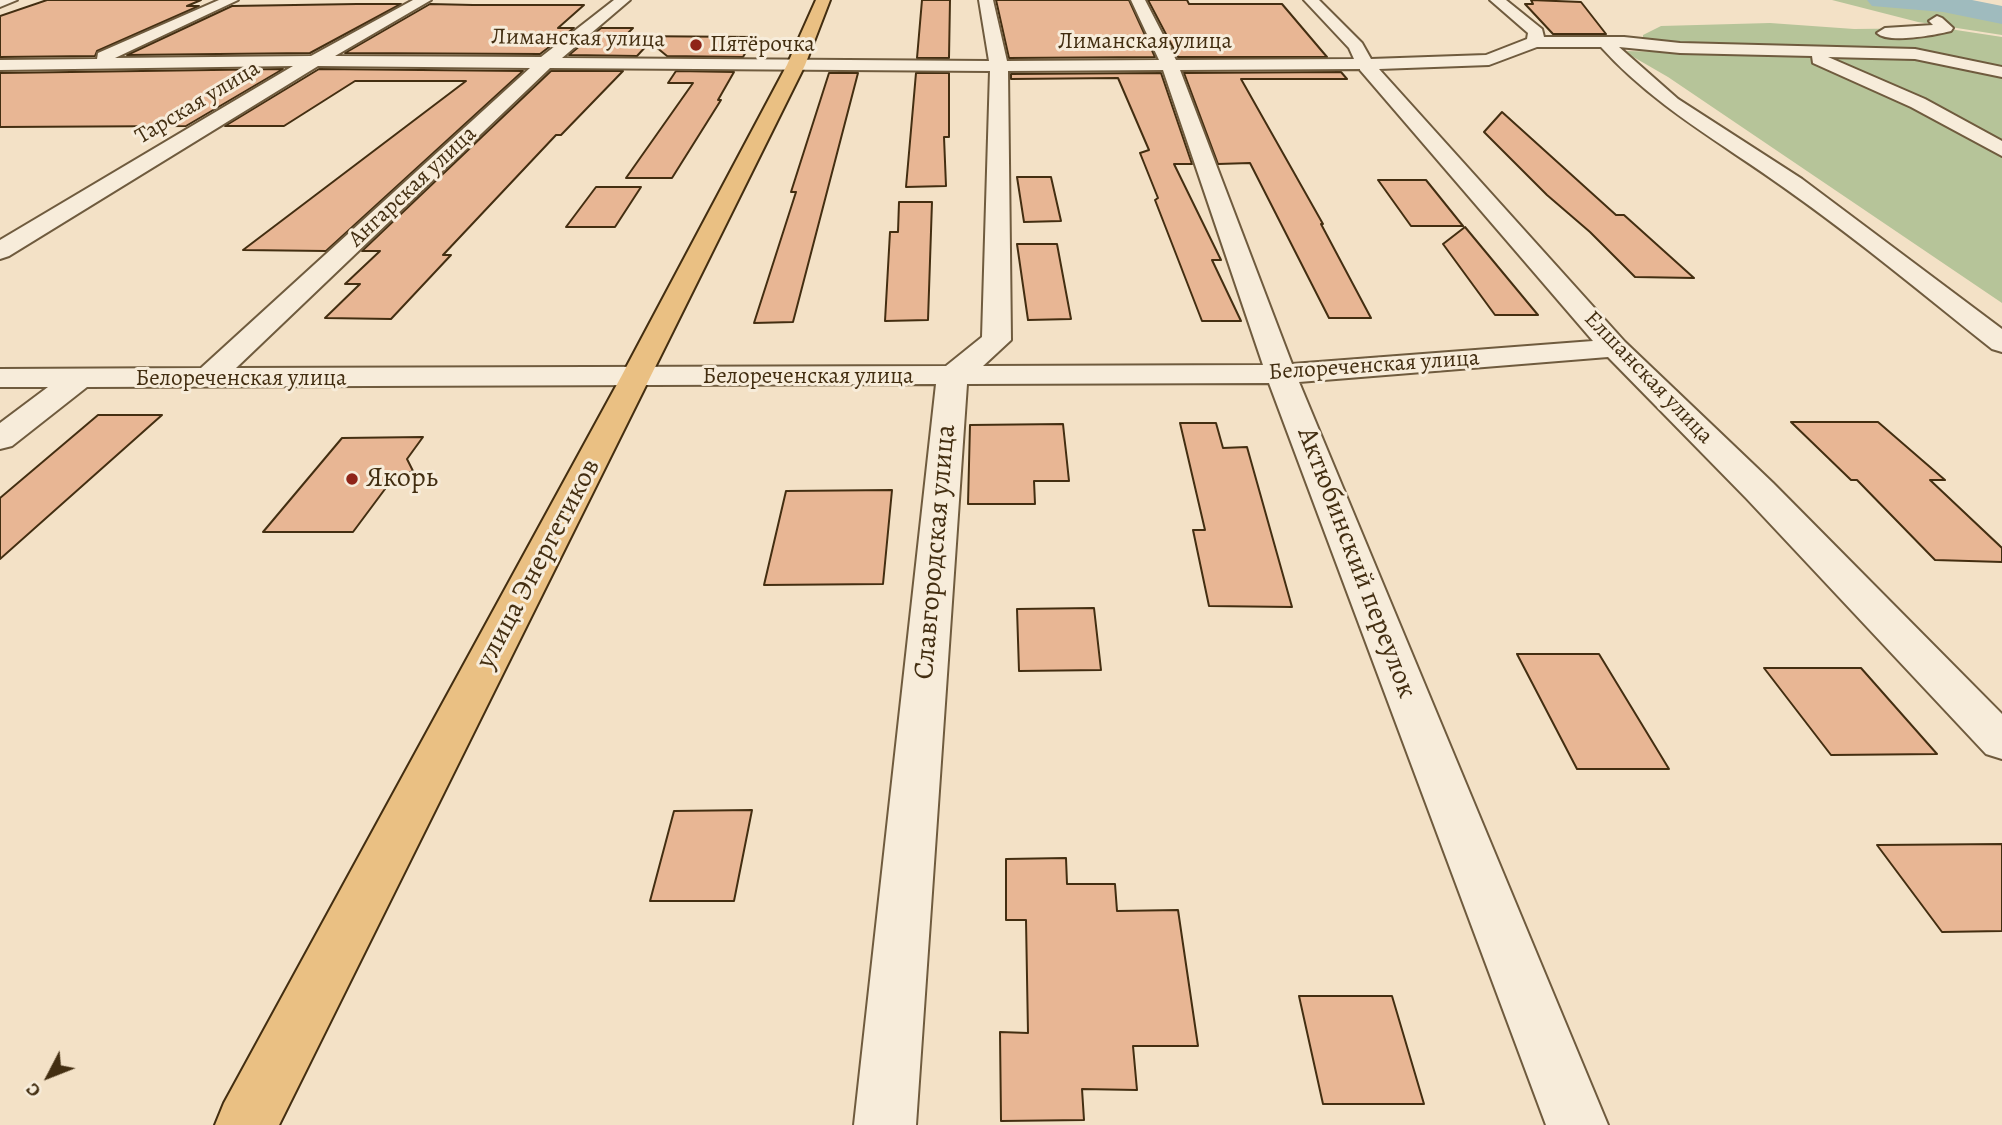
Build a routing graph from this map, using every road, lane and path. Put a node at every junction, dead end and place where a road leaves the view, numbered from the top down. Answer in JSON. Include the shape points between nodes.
{"nodes":[{"id":1,"x":10,"y":0,"type":"edge"},
{"id":2,"x":231,"y":0,"type":"edge"},
{"id":3,"x":424,"y":0,"type":"edge"},
{"id":4,"x":622,"y":0,"type":"edge"},
{"id":5,"x":823,"y":0,"type":"edge"},
{"id":6,"x":986,"y":0,"type":"edge"},
{"id":7,"x":1138,"y":0,"type":"edge"},
{"id":8,"x":1311,"y":0,"type":"edge"},
{"id":9,"x":1497,"y":0,"type":"edge"},
{"id":10,"x":0,"y":4,"type":"edge"},
{"id":11,"x":1937,"y":21,"type":"dead end"},
{"id":12,"x":1868,"y":33,"type":"dead end"},
{"id":13,"x":1772,"y":34,"type":"dead end"},
{"id":14,"x":1535,"y":42,"type":"junction"},
{"id":15,"x":1616,"y":43,"type":"junction"},
{"id":16,"x":1800,"y":51,"type":"junction"},
{"id":17,"x":314,"y":61,"type":"junction"},
{"id":18,"x":547,"y":61,"type":"junction"},
{"id":19,"x":89,"y":63,"type":"junction"},
{"id":20,"x":1169,"y":63,"type":"junction"},
{"id":21,"x":0,"y":65,"type":"edge"},
{"id":22,"x":54,"y":65,"type":"junction"},
{"id":23,"x":796,"y":65,"type":"junction"},
{"id":24,"x":999,"y":66,"type":"junction"},
{"id":25,"x":1366,"y":66,"type":"junction"},
{"id":26,"x":2002,"y":72,"type":"edge"},
{"id":27,"x":11,"y":84,"type":"dead end"},
{"id":28,"x":2002,"y":150,"type":"edge"},
{"id":29,"x":0,"y":251,"type":"edge"},
{"id":30,"x":2002,"y":343,"type":"edge"},
{"id":31,"x":1615,"y":348,"type":"junction"},
{"id":32,"x":1281,"y":374,"type":"junction"},
{"id":33,"x":952,"y":376,"type":"junction"},
{"id":34,"x":636,"y":377,"type":"junction"},
{"id":35,"x":0,"y":378,"type":"edge"},
{"id":36,"x":79,"y":378,"type":"junction"},
{"id":37,"x":207,"y":379,"type":"junction"},
{"id":38,"x":0,"y":439,"type":"edge"},
{"id":39,"x":2002,"y":742,"type":"edge"},
{"id":40,"x":246,"y":1125,"type":"edge"},
{"id":41,"x":885,"y":1125,"type":"edge"},
{"id":42,"x":1577,"y":1125,"type":"edge"}],
"edges":[{"from":1,"to":10,"type":"street"},
{"from":2,"to":19,"type":"street"},
{"from":3,"to":17,"type":"street","name":"Тарская улица"},
{"from":4,"to":18,"type":"street","name":"Ангарская улица"},
{"from":5,"to":23,"type":"main road","name":"улица Энергетиков"},
{"from":6,"to":24,"type":"street"},
{"from":7,"to":20,"type":"street","name":"Актюбинский переулок"},
{"from":8,"to":25,"type":"street","name":"Елшанская улица","via":[[1356,46]]},
{"from":9,"to":14,"type":"street","via":[[1536,32]]},
{"from":11,"to":12,"type":"street","via":[[1945,28]]},
{"from":13,"to":15,"type":"street"},
{"from":14,"to":15,"type":"street"},
{"from":14,"to":25,"type":"street","name":"Лиманская улица","via":[[1489,60]]},
{"from":15,"to":16,"type":"street"},
{"from":15,"to":30,"type":"street","via":[[1631,71],[1794,184]]},
{"from":16,"to":26,"type":"street","via":[[1937,56]]},
{"from":16,"to":28,"type":"street","via":[[1918,103]]},
{"from":17,"to":18,"type":"street","name":"Лиманская улица"},
{"from":17,"to":19,"type":"street","name":"Лиманская улица"},
{"from":17,"to":29,"type":"street","name":"Тарская улица"},
{"from":18,"to":23,"type":"street","name":"Лиманская улица"},
{"from":18,"to":37,"type":"street","name":"Ангарская улица"},
{"from":19,"to":22,"type":"street","name":"Лиманская улица"},
{"from":20,"to":24,"type":"street","name":"Лиманская улица"},
{"from":20,"to":25,"type":"street","name":"Лиманская улица"},
{"from":20,"to":32,"type":"street","name":"Актюбинский переулок"},
{"from":21,"to":22,"type":"street","name":"Лиманская улица"},
{"from":22,"to":27,"type":"street"},
{"from":23,"to":24,"type":"street","name":"Лиманская улица"},
{"from":23,"to":34,"type":"main road","name":"улица Энергетиков"},
{"from":24,"to":33,"type":"street","via":[[996,340]]},
{"from":25,"to":31,"type":"street","name":"Елшанская улица"},
{"from":31,"to":32,"type":"street","name":"Белореченская улица"},
{"from":31,"to":39,"type":"street","name":"Елшанская улица"},
{"from":32,"to":33,"type":"street","name":"Белореченская улица"},
{"from":32,"to":42,"type":"street","name":"Актюбинский переулок"},
{"from":33,"to":34,"type":"street","name":"Белореченская улица"},
{"from":33,"to":41,"type":"street","name":"Славгородская улица"},
{"from":34,"to":37,"type":"street","name":"Белореченская улица"},
{"from":34,"to":40,"type":"main road","name":"улица Энергетиков"},
{"from":35,"to":36,"type":"street","name":"Белореченская улица"},
{"from":36,"to":37,"type":"street","name":"Белореченская улица"},
{"from":36,"to":38,"type":"street"}]}
